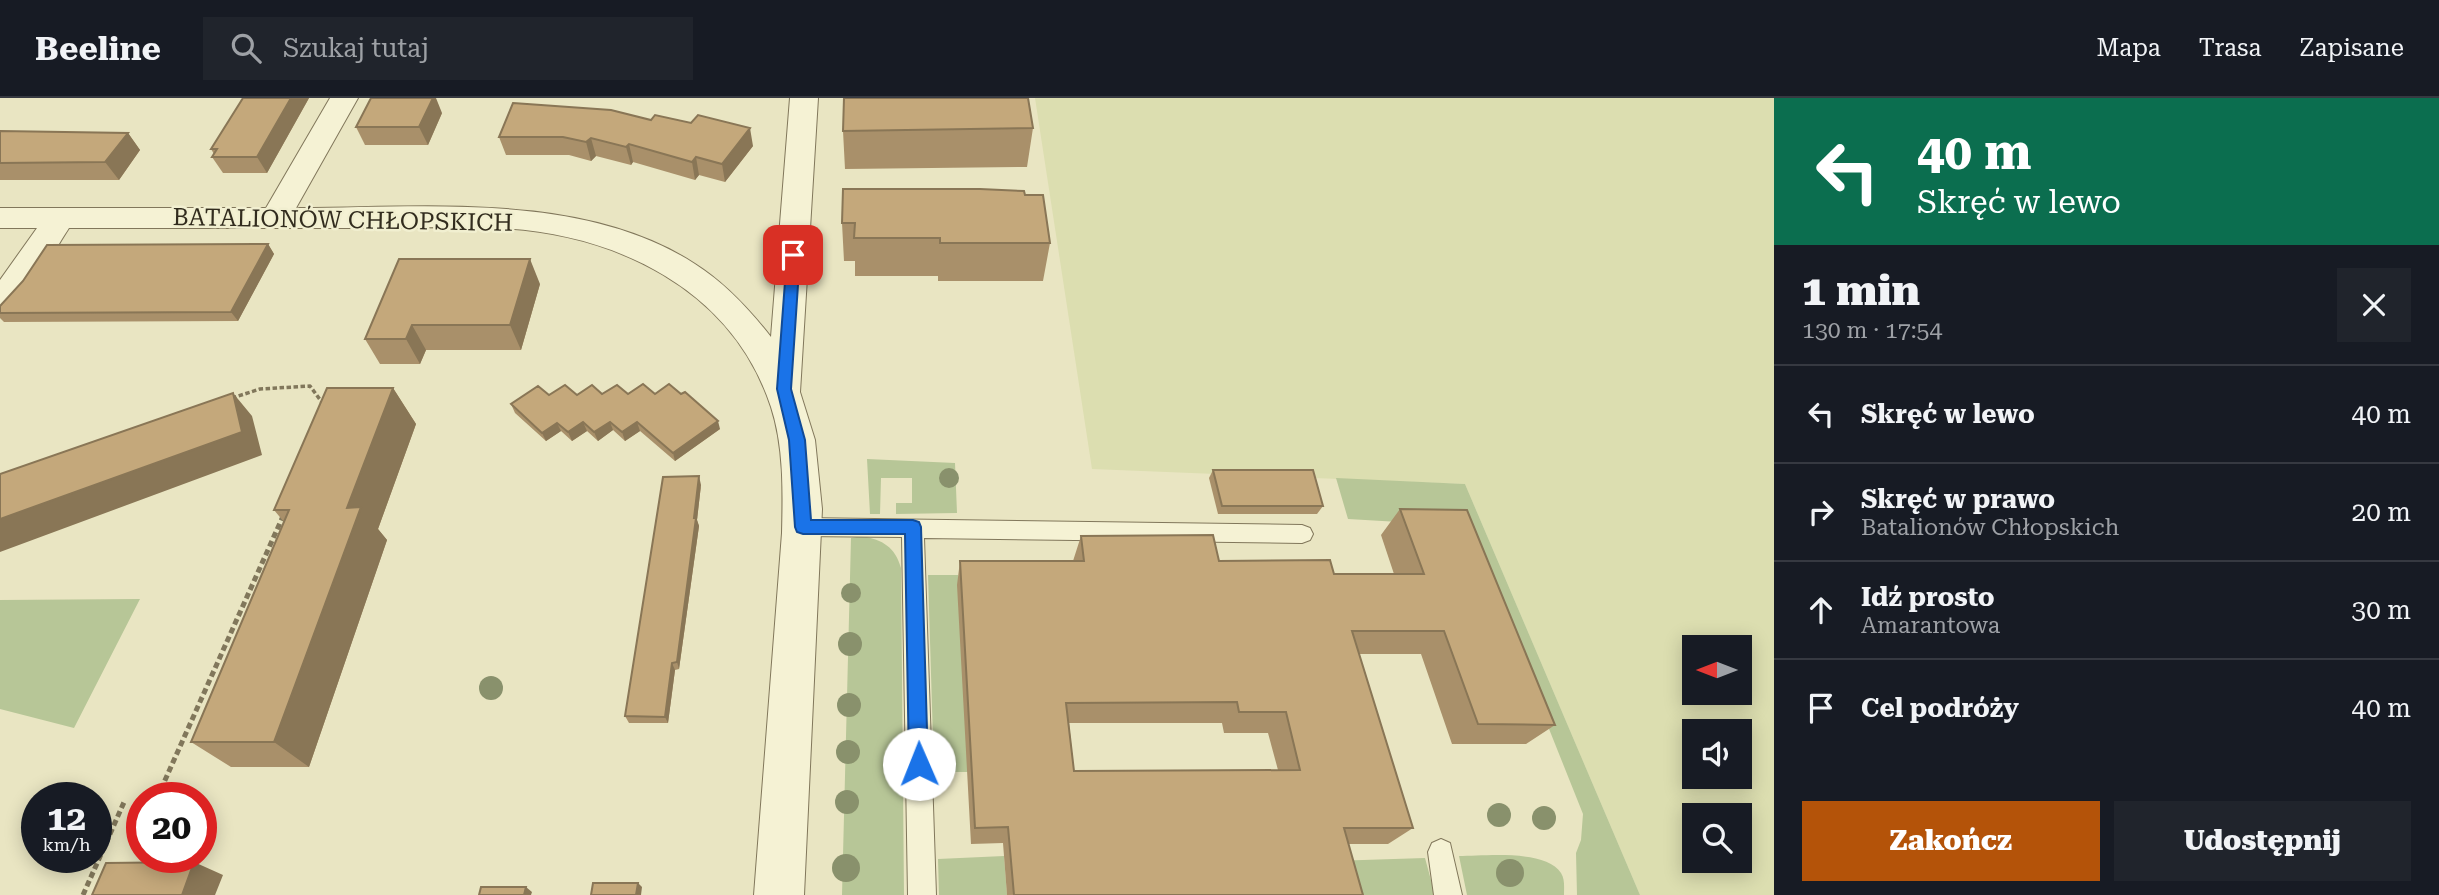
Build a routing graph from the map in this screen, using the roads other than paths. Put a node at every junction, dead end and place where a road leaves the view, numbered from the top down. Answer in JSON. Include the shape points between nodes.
{"nodes":[{"id":1,"x":344,"y":98,"type":"edge"},
{"id":2,"x":804,"y":98,"type":"edge"},
{"id":3,"x":61,"y":217,"type":"junction"},
{"id":4,"x":0,"y":218,"type":"edge"},
{"id":5,"x":275,"y":219,"type":"junction"},
{"id":6,"x":0,"y":300,"type":"edge"},
{"id":7,"x":784,"y":389,"type":"junction"},
{"id":8,"x":803,"y":527,"type":"junction"},
{"id":9,"x":913,"y":527,"type":"junction"},
{"id":10,"x":1302,"y":534,"type":"dead end"},
{"id":11,"x":1441,"y":852,"type":"dead end"},
{"id":12,"x":779,"y":895,"type":"edge"},
{"id":13,"x":922,"y":895,"type":"edge"},
{"id":14,"x":1448,"y":895,"type":"edge"}],
"edges":[{"from":1,"to":5,"type":"street"},
{"from":2,"to":7,"type":"street"},
{"from":3,"to":4,"type":"street","name":"BATALIONÓW CHŁOPSKICH"},
{"from":3,"to":5,"type":"street","name":"BATALIONÓW CHŁOPSKICH"},
{"from":3,"to":6,"type":"street"},
{"from":5,"to":7,"type":"street","name":"BATALIONÓW CHŁOPSKICH","via":[[499,219],[567,228],[626,243],[681,269],[716,297],[753,338]]},
{"from":7,"to":8,"type":"street","name":"BATALIONÓW CHŁOPSKICH","via":[[797,440]]},
{"from":8,"to":9,"type":"lane"},
{"from":8,"to":12,"type":"street","name":"BATALIONÓW CHŁOPSKICH"},
{"from":9,"to":10,"type":"lane"},
{"from":9,"to":13,"type":"lane"},
{"from":11,"to":14,"type":"lane"}]}
